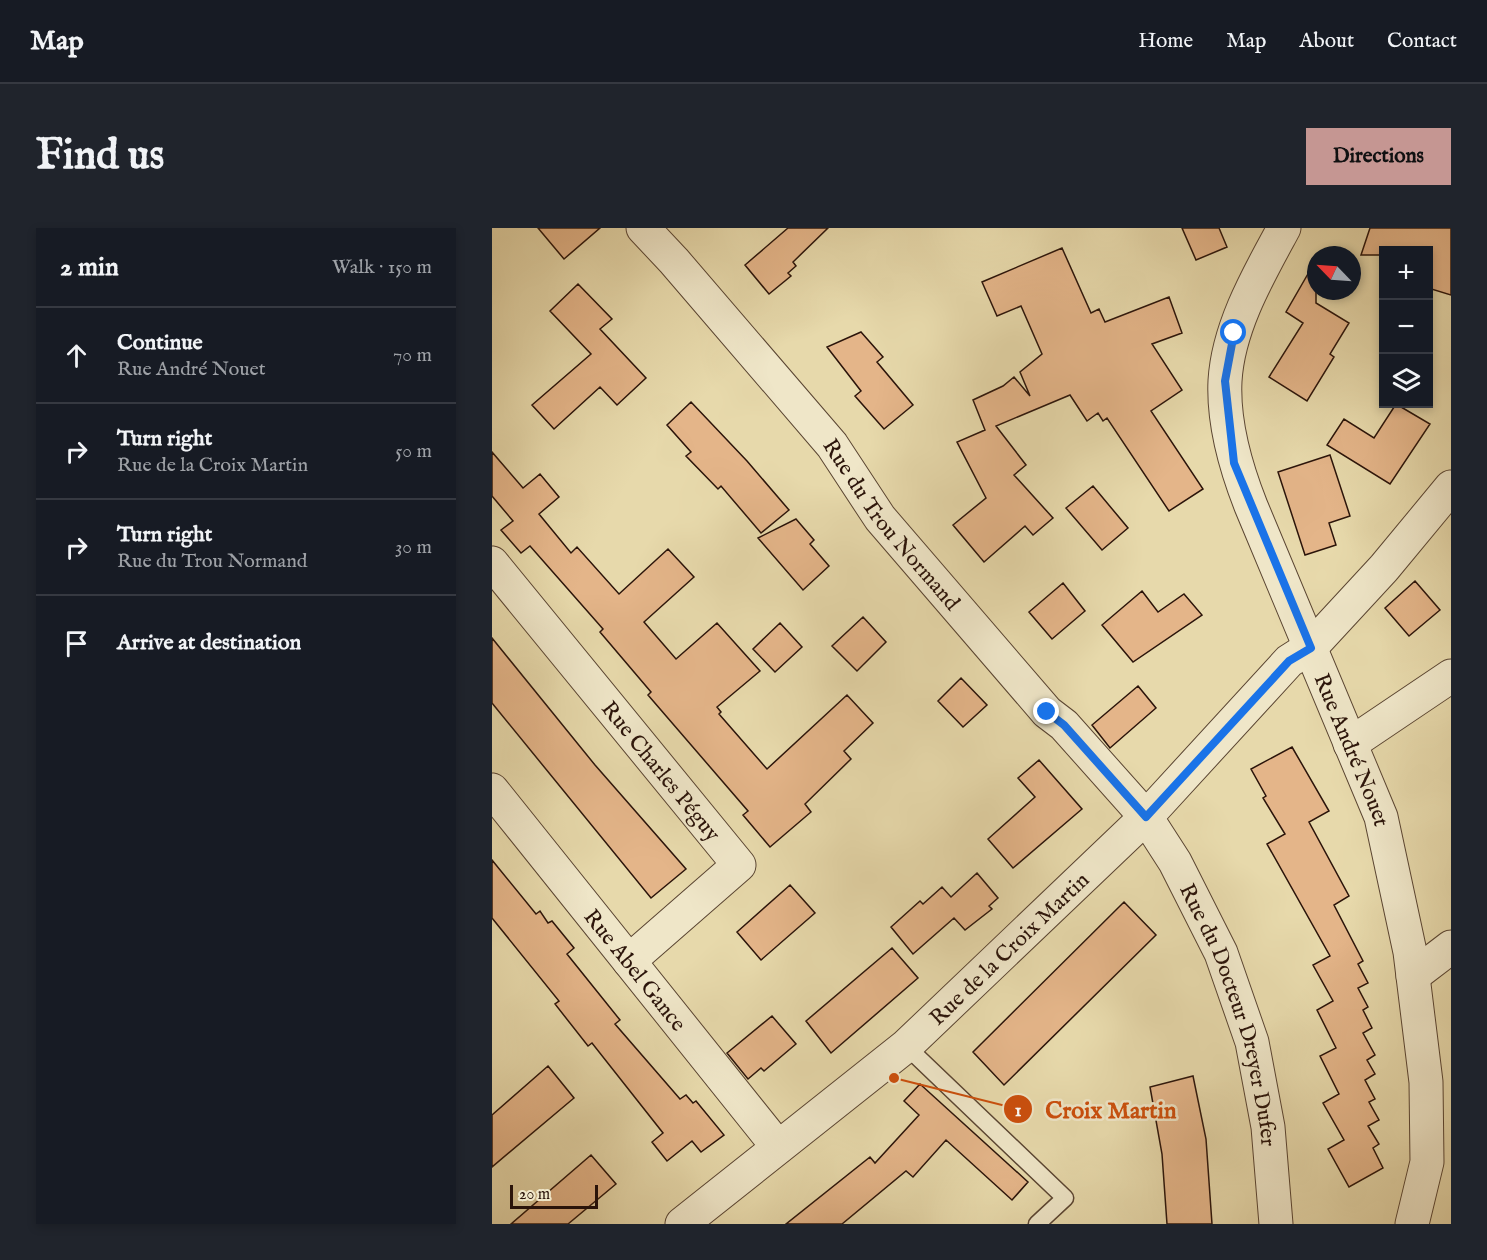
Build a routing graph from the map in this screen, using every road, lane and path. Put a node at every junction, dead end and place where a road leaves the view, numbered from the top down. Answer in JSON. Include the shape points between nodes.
{"nodes":[{"id":1,"x":643,"y":228,"type":"edge"},
{"id":2,"x":1284,"y":228,"type":"edge"},
{"id":3,"x":1451,"y":487,"type":"edge"},
{"id":4,"x":492,"y":563,"type":"edge"},
{"id":5,"x":1311,"y":648,"type":"junction"},
{"id":6,"x":1451,"y":676,"type":"edge"},
{"id":7,"x":1350,"y":744,"type":"junction"},
{"id":8,"x":492,"y":790,"type":"edge"},
{"id":9,"x":1146,"y":817,"type":"junction"},
{"id":10,"x":1451,"y":947,"type":"edge"},
{"id":11,"x":629,"y":961,"type":"junction"},
{"id":12,"x":1413,"y":976,"type":"junction"},
{"id":13,"x":906,"y":1046,"type":"junction"},
{"id":14,"x":778,"y":1147,"type":"junction"},
{"id":15,"x":1439,"y":1158,"type":"edge"},
{"id":16,"x":682,"y":1224,"type":"edge"},
{"id":17,"x":1037,"y":1224,"type":"edge"},
{"id":18,"x":1276,"y":1224,"type":"edge"},
{"id":19,"x":1412,"y":1224,"type":"edge"}],
"edges":[{"from":1,"to":9,"type":"street","name":"Rue du Trou Normand","via":[[832,445],[888,527],[1047,712],[1064,725]]},
{"from":2,"to":5,"type":"street","name":"Rue André Nouet","via":[[1262,267],[1234,333],[1225,381],[1234,463]]},
{"from":3,"to":5,"type":"street","name":"Rue de la Croix Martin"},
{"from":4,"to":11,"type":"street","name":"Rue Charles Péguy","via":[[739,865]]},
{"from":5,"to":7,"type":"street","name":"Rue André Nouet"},
{"from":5,"to":9,"type":"street","name":"Rue de la Croix Martin","via":[[1289,661]]},
{"from":6,"to":7,"type":"street"},
{"from":7,"to":12,"type":"street","name":"Rue André Nouet","via":[[1381,817]]},
{"from":8,"to":11,"type":"street","name":"Rue Abel Gance"},
{"from":9,"to":13,"type":"street","name":"Rue de la Croix Martin"},
{"from":9,"to":18,"type":"street","name":"Rue du Docteur Dreyer Dufer","via":[[1175,862],[1221,953],[1252,1042],[1268,1127]]},
{"from":10,"to":12,"type":"street"},
{"from":11,"to":14,"type":"street","name":"Rue Abel Gance"},
{"from":12,"to":15,"type":"street","name":"Rue André Nouet"},
{"from":13,"to":14,"type":"street","name":"Rue de la Croix Martin"},
{"from":13,"to":17,"type":"lane","via":[[1065,1198]]},
{"from":14,"to":16,"type":"street","name":"Rue de la Croix Martin"},
{"from":15,"to":19,"type":"street","name":"Rue André Nouet"}]}
